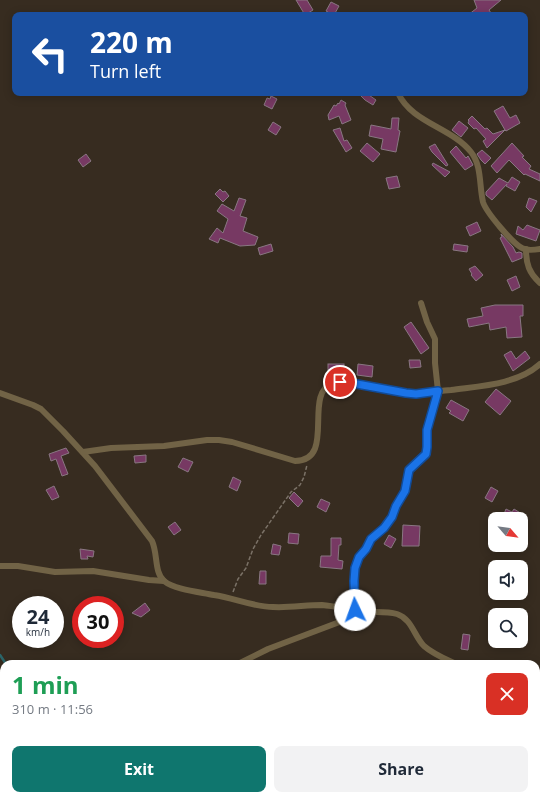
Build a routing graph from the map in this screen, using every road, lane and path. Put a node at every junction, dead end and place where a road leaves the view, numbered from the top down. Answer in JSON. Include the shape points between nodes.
{"nodes":[{"id":1,"x":400,"y":96,"type":"edge"},
{"id":2,"x":540,"y":249,"type":"edge"},
{"id":3,"x":526,"y":250,"type":"junction"},
{"id":4,"x":540,"y":283,"type":"edge"},
{"id":5,"x":421,"y":303,"type":"dead end"},
{"id":6,"x":540,"y":364,"type":"edge"},
{"id":7,"x":438,"y":391,"type":"junction"},
{"id":8,"x":0,"y":393,"type":"edge"},
{"id":9,"x":83,"y":452,"type":"junction"},
{"id":10,"x":309,"y":458,"type":"junction"},
{"id":11,"x":0,"y":566,"type":"edge"},
{"id":12,"x":164,"y":581,"type":"junction"},
{"id":13,"x":232,"y":598,"type":"junction"},
{"id":14,"x":355,"y":610,"type":"junction"},
{"id":15,"x":366,"y":612,"type":"junction"},
{"id":16,"x":246,"y":660,"type":"edge"},
{"id":17,"x":447,"y":660,"type":"edge"}],
"edges":[{"from":1,"to":3,"type":"street","via":[[407,108],[470,151],[476,160],[486,208],[517,245]]},
{"from":2,"to":3,"type":"street"},
{"from":3,"to":4,"type":"street","via":[[528,268]]},
{"from":5,"to":7,"type":"street","via":[[435,339]]},
{"from":6,"to":7,"type":"street","via":[[520,377],[499,383]]},
{"from":7,"to":10,"type":"street","via":[[411,394],[357,384],[333,383],[327,387],[320,401],[317,440]]},
{"from":7,"to":14,"type":"street","via":[[427,430],[426,454],[409,470],[405,491],[392,517],[371,539],[359,557],[354,581]]},
{"from":8,"to":9,"type":"street","via":[[41,408]]},
{"from":9,"to":10,"type":"street","via":[[218,440],[295,461]]},
{"from":9,"to":12,"type":"street","via":[[152,541],[156,549],[157,569]]},
{"from":10,"to":13,"type":"path","via":[[300,484],[285,500],[255,544]]},
{"from":11,"to":12,"type":"street","via":[[55,572],[93,571]]},
{"from":12,"to":13,"type":"street","via":[[190,590]]},
{"from":13,"to":14,"type":"street","via":[[272,607],[323,605]]},
{"from":14,"to":15,"type":"street"},
{"from":15,"to":16,"type":"street","via":[[268,649]]},
{"from":15,"to":17,"type":"street","via":[[390,613],[404,617],[423,645]]}]}
